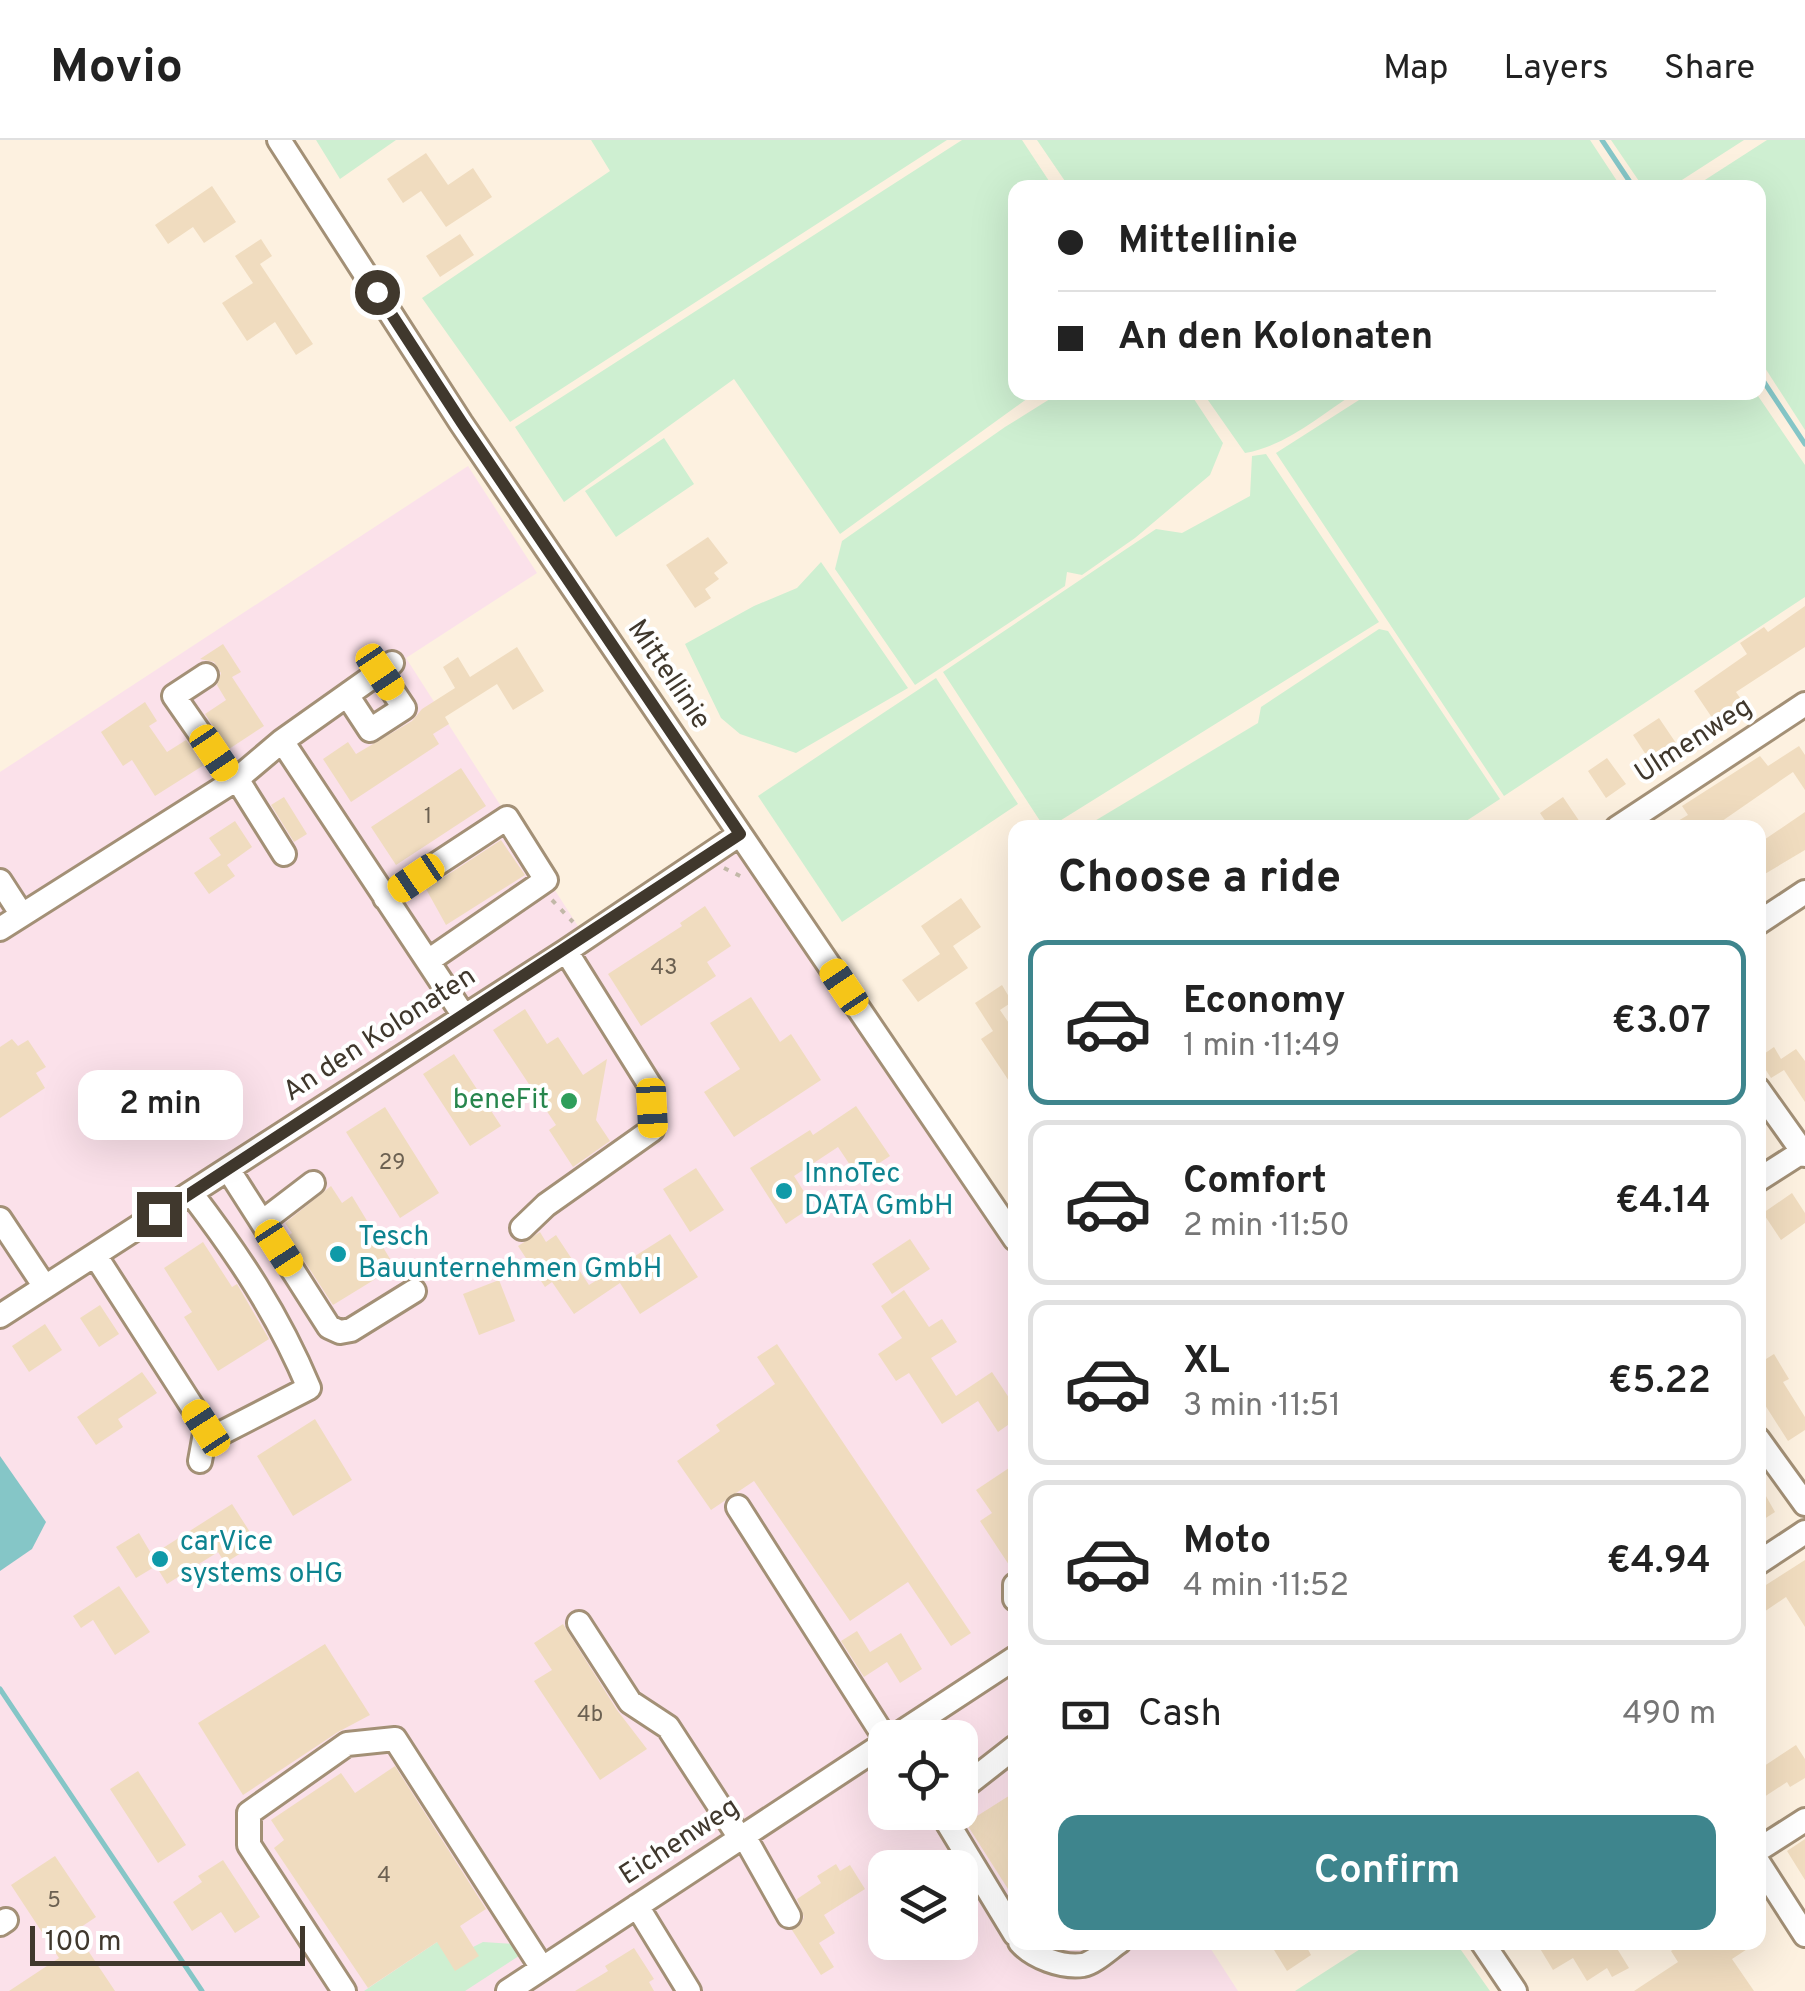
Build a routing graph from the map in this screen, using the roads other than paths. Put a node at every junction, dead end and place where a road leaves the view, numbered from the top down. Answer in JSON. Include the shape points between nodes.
{"nodes":[{"id":1,"x":279,"y":140,"type":"edge"},
{"id":2,"x":206,"y":674,"type":"dead end"},
{"id":3,"x":347,"y":696,"type":"junction"},
{"id":4,"x":1805,"y":704,"type":"edge"},
{"id":5,"x":282,"y":741,"type":"junction"},
{"id":6,"x":235,"y":780,"type":"junction"},
{"id":7,"x":484,"y":818,"type":"dead end"},
{"id":8,"x":1628,"y":820,"type":"edge"},
{"id":9,"x":740,"y":834,"type":"junction"},
{"id":10,"x":284,"y":854,"type":"dead end"},
{"id":11,"x":0,"y":881,"type":"edge"},
{"id":12,"x":1805,"y":892,"type":"edge"},
{"id":13,"x":383,"y":894,"type":"junction"},
{"id":14,"x":22,"y":915,"type":"junction"},
{"id":15,"x":1766,"y":918,"type":"edge"},
{"id":16,"x":0,"y":929,"type":"edge"},
{"id":17,"x":566,"y":951,"type":"junction"},
{"id":18,"x":428,"y":961,"type":"junction"},
{"id":19,"x":464,"y":1016,"type":"junction"},
{"id":20,"x":1766,"y":1100,"type":"edge"},
{"id":21,"x":1804,"y":1152,"type":"edge"},
{"id":22,"x":228,"y":1169,"type":"junction"},
{"id":23,"x":1766,"y":1175,"type":"edge"},
{"id":24,"x":313,"y":1183,"type":"dead end"},
{"id":25,"x":191,"y":1193,"type":"junction"},
{"id":26,"x":0,"y":1219,"type":"edge"},
{"id":27,"x":262,"y":1222,"type":"junction"},
{"id":28,"x":522,"y":1228,"type":"dead end"},
{"id":29,"x":1008,"y":1229,"type":"edge"},
{"id":30,"x":95,"y":1256,"type":"junction"},
{"id":31,"x":44,"y":1288,"type":"junction"},
{"id":32,"x":414,"y":1291,"type":"dead end"},
{"id":33,"x":0,"y":1316,"type":"edge"},
{"id":34,"x":1766,"y":1449,"type":"edge"},
{"id":35,"x":1805,"y":1504,"type":"edge"},
{"id":36,"x":738,"y":1507,"type":"dead end"},
{"id":37,"x":1805,"y":1532,"type":"edge"},
{"id":38,"x":1766,"y":1558,"type":"edge"},
{"id":39,"x":579,"y":1624,"type":"dead end"},
{"id":40,"x":1008,"y":1662,"type":"edge"},
{"id":41,"x":876,"y":1720,"type":"edge"},
{"id":42,"x":918,"y":1720,"type":"edge"},
{"id":43,"x":868,"y":1752,"type":"edge"},
{"id":44,"x":1008,"y":1752,"type":"edge"},
{"id":45,"x":978,"y":1776,"type":"edge"},
{"id":46,"x":1805,"y":1820,"type":"edge"},
{"id":47,"x":953,"y":1830,"type":"edge"},
{"id":48,"x":742,"y":1837,"type":"junction"},
{"id":49,"x":1766,"y":1845,"type":"edge"},
{"id":50,"x":1766,"y":1874,"type":"edge"},
{"id":51,"x":637,"y":1906,"type":"junction"},
{"id":52,"x":789,"y":1916,"type":"dead end"},
{"id":53,"x":1008,"y":1922,"type":"edge"},
{"id":54,"x":1805,"y":1935,"type":"edge"},
{"id":55,"x":1028,"y":1950,"type":"edge"},
{"id":56,"x":1107,"y":1950,"type":"edge"},
{"id":57,"x":1487,"y":1950,"type":"edge"},
{"id":58,"x":542,"y":1968,"type":"junction"},
{"id":59,"x":344,"y":1991,"type":"edge"},
{"id":60,"x":508,"y":1991,"type":"edge"},
{"id":61,"x":688,"y":1991,"type":"edge"},
{"id":62,"x":1515,"y":1991,"type":"edge"}],
"edges":[{"from":1,"to":9,"type":"street","name":"Mittellinie"},
{"from":2,"to":6,"type":"street","via":[[174,696]]},
{"from":3,"to":3,"type":"street","via":[[386,668],[404,708],[370,730]]},
{"from":3,"to":5,"type":"street"},
{"from":4,"to":8,"type":"street","name":"Ulmenweg"},
{"from":5,"to":6,"type":"street"},
{"from":5,"to":13,"type":"street"},
{"from":6,"to":10,"type":"street"},
{"from":6,"to":14,"type":"street"},
{"from":7,"to":13,"type":"street"},
{"from":9,"to":17,"type":"street","name":"An den Kolonaten"},
{"from":9,"to":29,"type":"street","name":"Mittellinie"},
{"from":11,"to":14,"type":"street"},
{"from":12,"to":15,"type":"street"},
{"from":13,"to":18,"type":"street"},
{"from":13,"to":18,"type":"street","via":[[507,818],[546,880]]},
{"from":14,"to":16,"type":"street"},
{"from":17,"to":19,"type":"street","name":"An den Kolonaten"},
{"from":17,"to":28,"type":"street","via":[[650,1086],[652,1130]]},
{"from":18,"to":19,"type":"street"},
{"from":19,"to":22,"type":"street","name":"An den Kolonaten"},
{"from":20,"to":21,"type":"street"},
{"from":21,"to":23,"type":"street"},
{"from":22,"to":25,"type":"street","name":"An den Kolonaten"},
{"from":22,"to":27,"type":"street"},
{"from":24,"to":27,"type":"street"},
{"from":25,"to":30,"type":"street","name":"An den Kolonaten"},
{"from":25,"to":30,"type":"street","via":[[286,1332],[308,1388],[202,1452],[206,1428]]},
{"from":26,"to":31,"type":"street"},
{"from":27,"to":32,"type":"street","via":[[329,1327],[340,1332]]},
{"from":30,"to":31,"type":"street","name":"An den Kolonaten"},
{"from":31,"to":33,"type":"street","name":"An den Kolonaten"},
{"from":34,"to":35,"type":"street"},
{"from":36,"to":41,"type":"street"},
{"from":37,"to":38,"type":"street"},
{"from":39,"to":48,"type":"street","via":[[630,1702],[668,1727]]},
{"from":40,"to":42,"type":"street","name":"Eichenweg"},
{"from":43,"to":48,"type":"street","name":"Eichenweg"},
{"from":44,"to":45,"type":"street"},
{"from":46,"to":49,"type":"street"},
{"from":47,"to":53,"type":"street"},
{"from":48,"to":51,"type":"street","name":"Eichenweg"},
{"from":48,"to":52,"type":"street"},
{"from":50,"to":54,"type":"street"},
{"from":51,"to":58,"type":"street","name":"Eichenweg"},
{"from":51,"to":61,"type":"street"},
{"from":55,"to":56,"type":"street","via":[[1049,1961],[1084,1965]]},
{"from":57,"to":62,"type":"street"},
{"from":58,"to":59,"type":"street","via":[[395,1739],[347,1744],[249,1812],[249,1845]]},
{"from":58,"to":60,"type":"street","name":"Eichenweg"}]}
